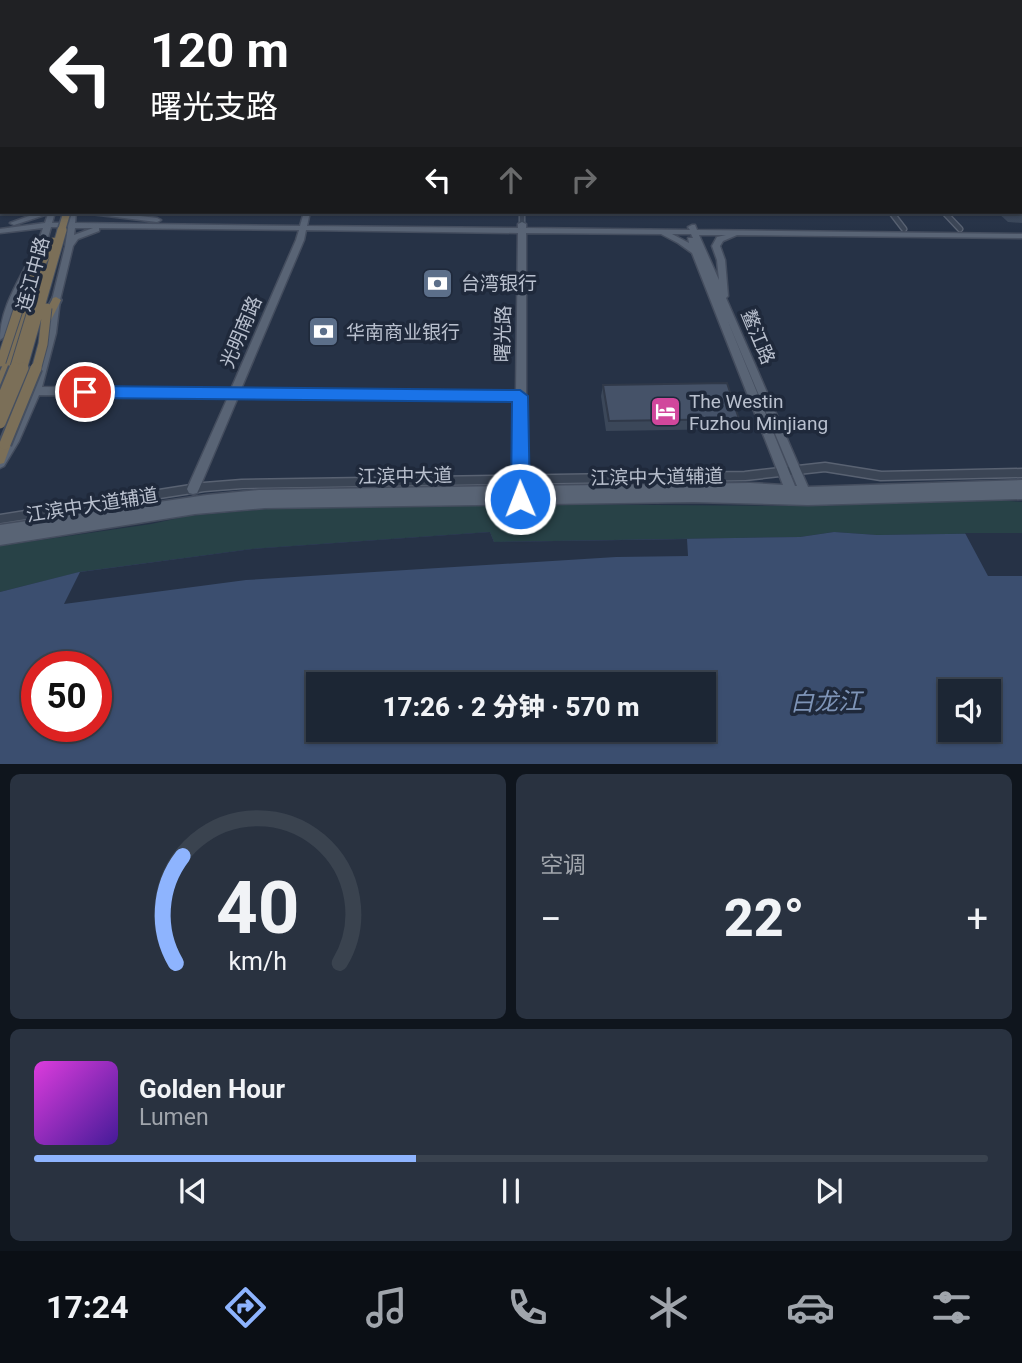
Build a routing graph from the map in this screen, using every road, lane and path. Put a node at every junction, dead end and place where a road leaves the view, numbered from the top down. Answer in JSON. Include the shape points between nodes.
{"nodes":[{"id":1,"x":108,"y":214,"type":"edge"},
{"id":2,"x":307,"y":214,"type":"edge"},
{"id":3,"x":312,"y":214,"type":"edge"},
{"id":4,"x":522,"y":214,"type":"edge"},
{"id":5,"x":893,"y":214,"type":"edge"},
{"id":6,"x":946,"y":214,"type":"edge"},
{"id":7,"x":49,"y":217,"type":"edge"},
{"id":8,"x":67,"y":217,"type":"edge"},
{"id":9,"x":157,"y":220,"type":"junction"},
{"id":10,"x":306,"y":223,"type":"junction"},
{"id":11,"x":120,"y":225,"type":"junction"},
{"id":12,"x":522,"y":227,"type":"junction"},
{"id":13,"x":690,"y":229,"type":"junction"},
{"id":14,"x":904,"y":229,"type":"junction"},
{"id":15,"x":960,"y":229,"type":"junction"},
{"id":16,"x":0,"y":230,"type":"edge"},
{"id":17,"x":657,"y":231,"type":"junction"},
{"id":18,"x":742,"y":232,"type":"junction"},
{"id":19,"x":1022,"y":233,"type":"edge"},
{"id":20,"x":69,"y":242,"type":"junction"},
{"id":21,"x":43,"y":245,"type":"junction"},
{"id":22,"x":696,"y":255,"type":"junction"},
{"id":23,"x":46,"y":294,"type":"junction"},
{"id":24,"x":56,"y":300,"type":"junction"},
{"id":25,"x":725,"y":303,"type":"junction"},
{"id":26,"x":0,"y":337,"type":"edge"},
{"id":27,"x":1,"y":363,"type":"edge"},
{"id":28,"x":0,"y":383,"type":"edge"},
{"id":29,"x":36,"y":391,"type":"junction"},
{"id":30,"x":234,"y":393,"type":"junction"},
{"id":31,"x":520,"y":396,"type":"junction"},
{"id":32,"x":0,"y":405,"type":"edge"},
{"id":33,"x":0,"y":423,"type":"edge"},
{"id":34,"x":3,"y":442,"type":"edge"},
{"id":35,"x":0,"y":461,"type":"edge"},
{"id":36,"x":796,"y":471,"type":"junction"},
{"id":37,"x":785,"y":472,"type":"junction"},
{"id":38,"x":1022,"y":473,"type":"edge"},
{"id":39,"x":1022,"y":485,"type":"edge"},
{"id":40,"x":193,"y":489,"type":"junction"},
{"id":41,"x":520,"y":489,"type":"junction"},
{"id":42,"x":1022,"y":494,"type":"edge"},
{"id":43,"x":793,"y":495,"type":"junction"},
{"id":44,"x":807,"y":496,"type":"junction"},
{"id":45,"x":0,"y":519,"type":"edge"},
{"id":46,"x":0,"y":531,"type":"edge"},
{"id":47,"x":0,"y":539,"type":"edge"}],
"edges":[{"from":1,"to":9,"type":"main road"},
{"from":2,"to":10,"type":"main road"},
{"from":3,"to":10,"type":"main road"},
{"from":4,"to":12,"type":"street","name":"曙光路"},
{"from":5,"to":14,"type":"street"},
{"from":6,"to":15,"type":"street"},
{"from":7,"to":8,"type":"main road"},
{"from":7,"to":16,"type":"main road"},
{"from":7,"to":16,"type":"main road"},
{"from":7,"to":21,"type":"main road"},
{"from":8,"to":9,"type":"main road"},
{"from":8,"to":11,"type":"main road"},
{"from":8,"to":20,"type":"main road"},
{"from":8,"to":21,"type":"highway","name":"连江中路"},
{"from":8,"to":23,"type":"highway","name":"连江中路","bridge":true},
{"from":9,"to":10,"type":"main road"},
{"from":10,"to":11,"type":"main road"},
{"from":10,"to":12,"type":"main road"},
{"from":10,"to":30,"type":"main road","name":"光明南路"},
{"from":11,"to":20,"type":"main road","via":[[80,233]]},
{"from":12,"to":13,"type":"main road"},
{"from":12,"to":17,"type":"main road"},
{"from":12,"to":31,"type":"main road","name":"曙光路"},
{"from":13,"to":14,"type":"main road"},
{"from":13,"to":17,"type":"main road"},
{"from":13,"to":18,"type":"main road"},
{"from":13,"to":22,"type":"main road","name":"鳌江路"},
{"from":13,"to":25,"type":"main road","name":"鳌江路"},
{"from":14,"to":15,"type":"main road"},
{"from":15,"to":19,"type":"main road"},
{"from":16,"to":21,"type":"main road","via":[[29,233]]},
{"from":17,"to":22,"type":"main road","via":[[681,240]]},
{"from":18,"to":19,"type":"main road"},
{"from":18,"to":25,"type":"main road","via":[[726,236],[716,246]]},
{"from":20,"to":21,"type":"main road","via":[[58,235]]},
{"from":20,"to":24,"type":"main road"},
{"from":21,"to":26,"type":"main road","via":[[15,296]]},
{"from":21,"to":27,"type":"highway","bridge":true},
{"from":21,"to":28,"type":"highway","bridge":true},
{"from":21,"to":32,"type":"highway","name":"连江中路","bridge":true,"via":[[18,360]]},
{"from":22,"to":37,"type":"main road","name":"鳌江路"},
{"from":23,"to":33,"type":"highway","name":"连江中路","bridge":true,"via":[[27,358]]},
{"from":23,"to":34,"type":"highway","bridge":true,"via":[[46,329],[32,387]]},
{"from":24,"to":29,"type":"main road"},
{"from":24,"to":34,"type":"highway","bridge":true},
{"from":25,"to":36,"type":"main road","name":"鳌江路"},
{"from":29,"to":30,"type":"main road"},
{"from":29,"to":35,"type":"main road"},
{"from":30,"to":31,"type":"main road"},
{"from":30,"to":40,"type":"main road","name":"光明南路"},
{"from":31,"to":41,"type":"main road","name":"曙光路"},
{"from":34,"to":35,"type":"highway"},
{"from":36,"to":37,"type":"street","name":"江滨中大道辅道"},
{"from":36,"to":38,"type":"street","name":"江滨中大道辅道","via":[[833,468],[881,476]]},
{"from":36,"to":44,"type":"main road","name":"鳌江路"},
{"from":37,"to":41,"type":"street","name":"江滨中大道辅道"},
{"from":37,"to":43,"type":"main road","name":"鳌江路"},
{"from":39,"to":44,"type":"main road","name":"江滨中大道"},
{"from":40,"to":41,"type":"street","name":"江滨中大道辅道","via":[[242,484]]},
{"from":40,"to":45,"type":"street","name":"江滨中大道辅道"},
{"from":41,"to":43,"type":"main road","name":"江滨中大道","via":[[693,497]]},
{"from":41,"to":46,"type":"main road","name":"江滨中大道","via":[[238,497]]},
{"from":41,"to":47,"type":"main road","name":"江滨中大道","via":[[243,504]]},
{"from":42,"to":44,"type":"main road","name":"江滨中大道"},
{"from":43,"to":44,"type":"main road","name":"江滨中大道"}]}
